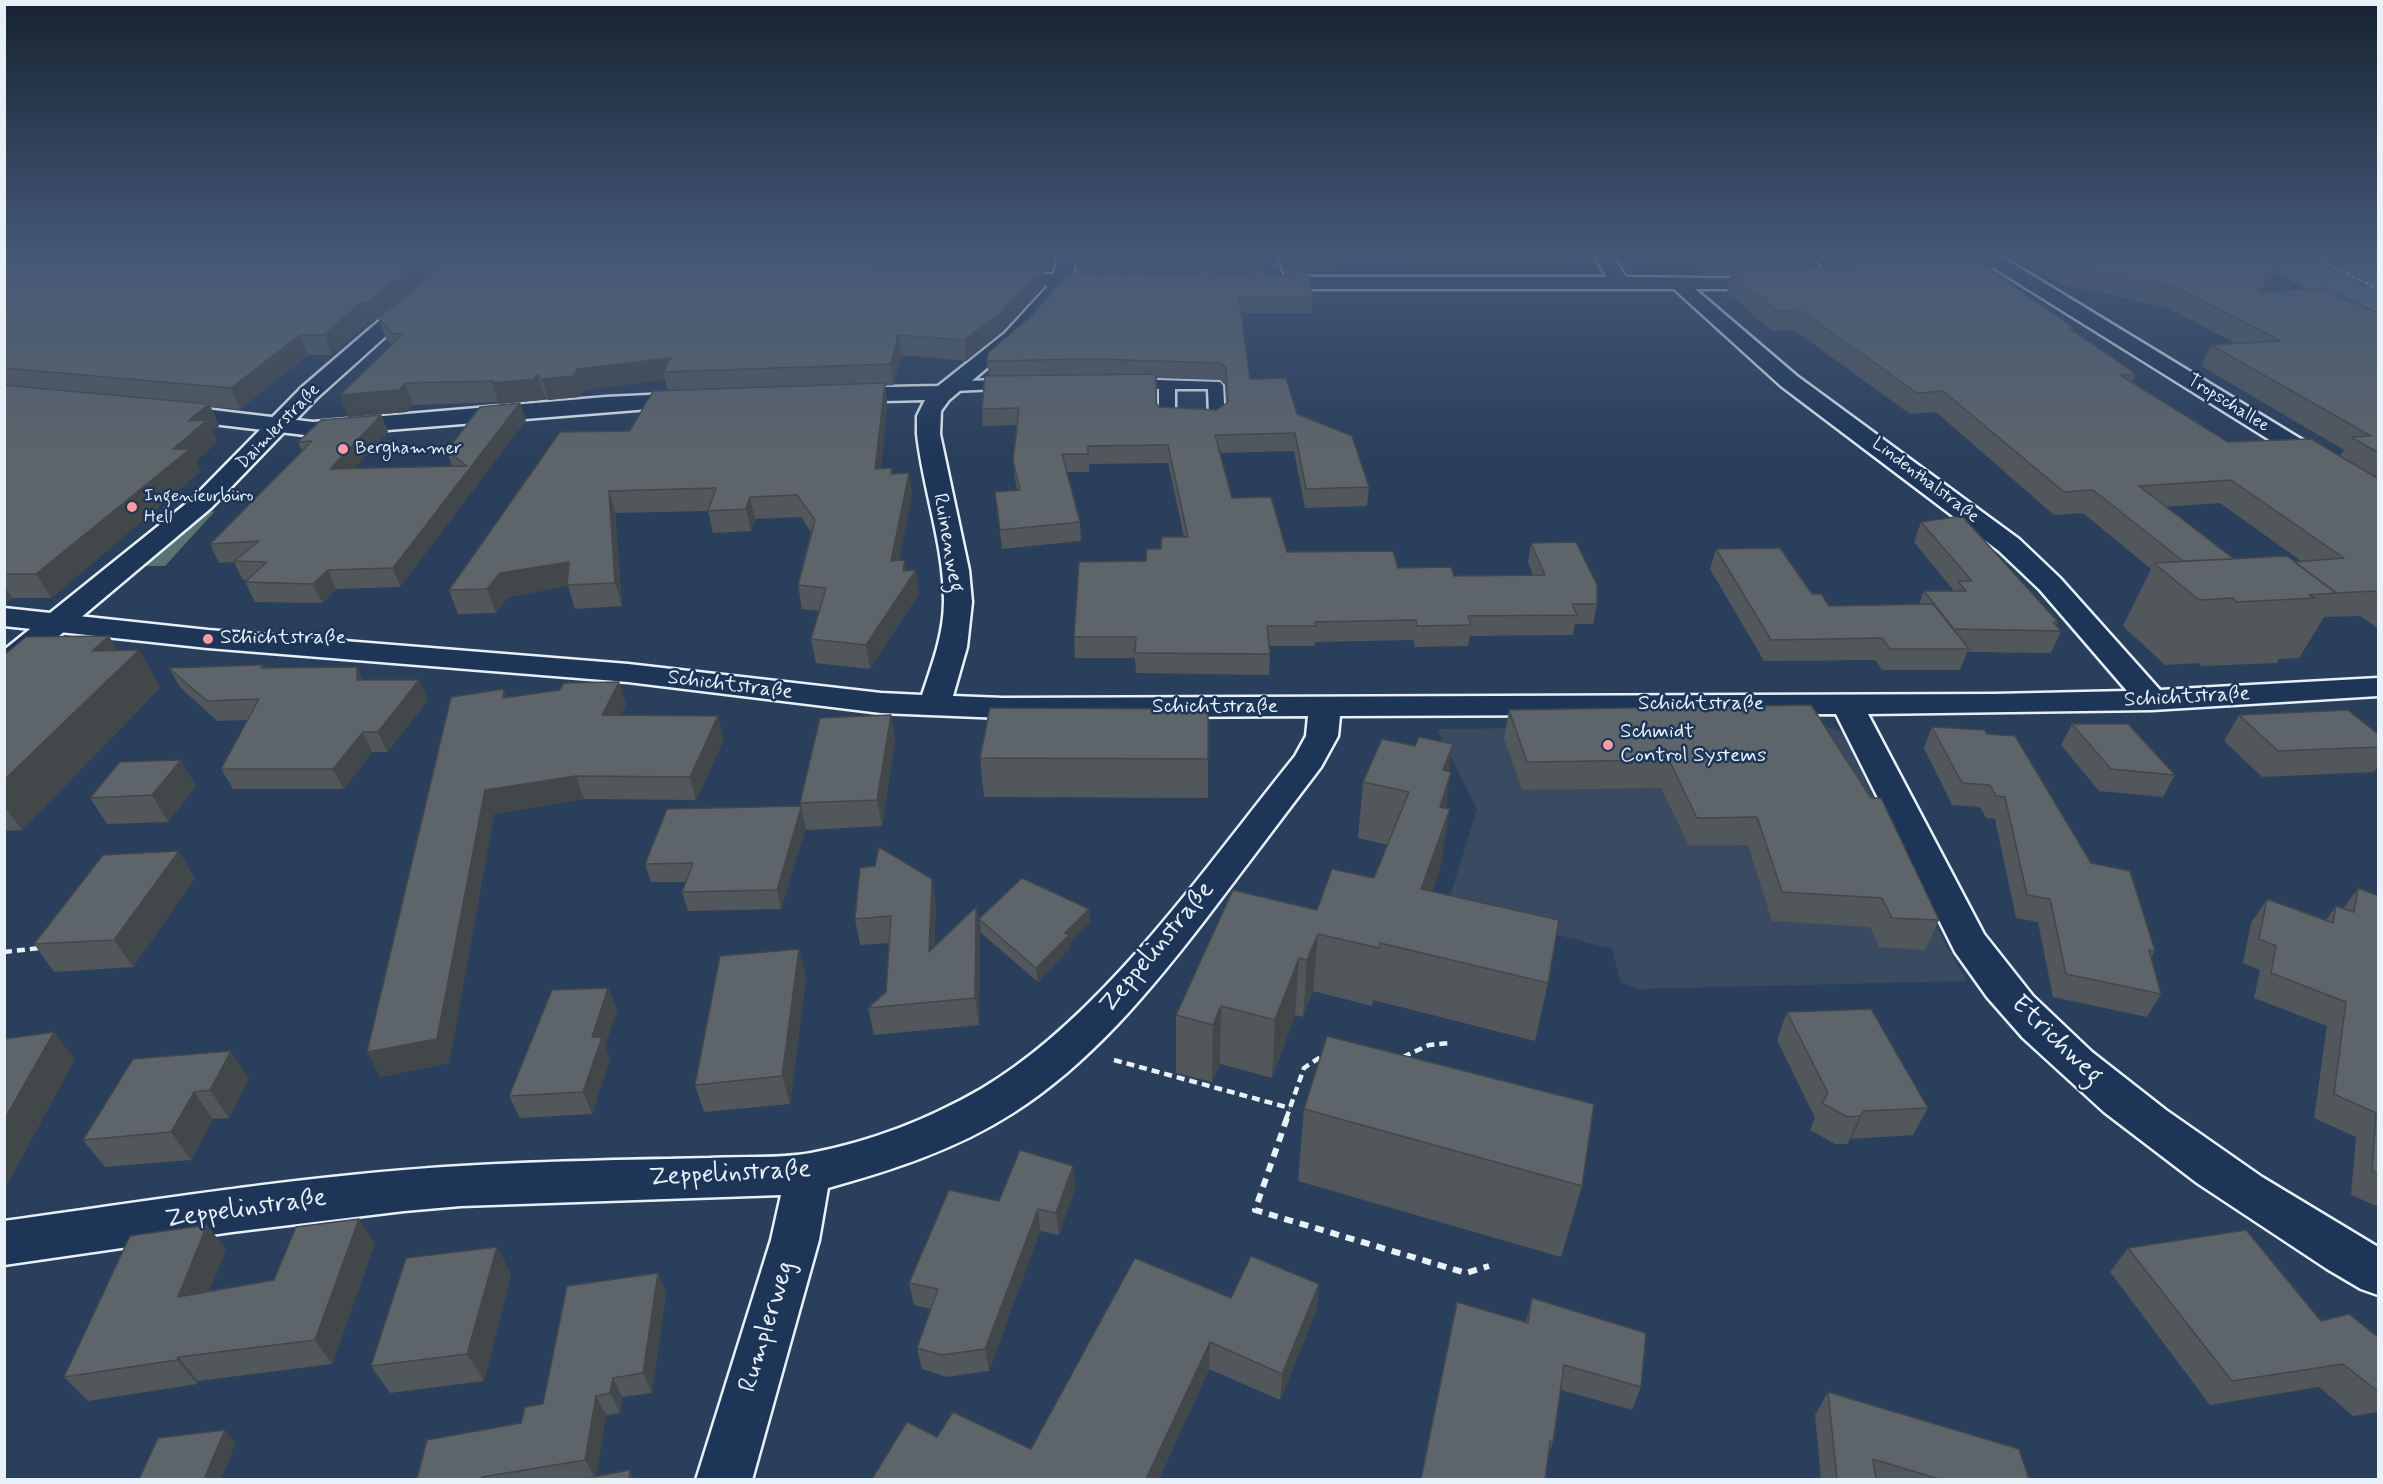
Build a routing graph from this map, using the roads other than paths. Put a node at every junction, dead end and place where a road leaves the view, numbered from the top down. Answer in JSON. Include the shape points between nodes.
{"nodes":[{"id":1,"x":388,"y":323,"type":"edge"},
{"id":2,"x":1024,"y":323,"type":"edge"},
{"id":3,"x":1723,"y":323,"type":"edge"},
{"id":4,"x":2098,"y":323,"type":"edge"},
{"id":5,"x":1113,"y":384,"type":"edge"},
{"id":6,"x":1026,"y":385,"type":"edge"},
{"id":7,"x":1167,"y":386,"type":"dead end"},
{"id":8,"x":949,"y":390,"type":"junction"},
{"id":9,"x":820,"y":396,"type":"edge"},
{"id":10,"x":713,"y":400,"type":"edge"},
{"id":11,"x":155,"y":411,"type":"edge"},
{"id":12,"x":278,"y":425,"type":"junction"},
{"id":13,"x":2379,"y":497,"type":"edge"},
{"id":14,"x":4,"y":617,"type":"edge"},
{"id":15,"x":55,"y":624,"type":"junction"},
{"id":16,"x":4,"y":666,"type":"edge"},
{"id":17,"x":2374,"y":692,"type":"edge"},
{"id":18,"x":2152,"y":700,"type":"junction"},
{"id":19,"x":1847,"y":704,"type":"junction"},
{"id":20,"x":934,"y":706,"type":"junction"},
{"id":21,"x":1325,"y":707,"type":"junction"},
{"id":22,"x":808,"y":1173,"type":"junction"},
{"id":23,"x":4,"y":1244,"type":"edge"},
{"id":24,"x":2379,"y":1273,"type":"edge"},
{"id":25,"x":724,"y":1479,"type":"edge"}],
"edges":[{"from":1,"to":12,"type":"street","name":"Daimlerstraße"},
{"from":2,"to":8,"type":"street","name":"Ruinenweg"},
{"from":3,"to":18,"type":"street","name":"Lindenthalstraße","via":[[1789,381],[2009,545],[2050,584]]},
{"from":4,"to":13,"type":"street","name":"Tropschallee"},
{"from":5,"to":7,"type":"lane"},
{"from":6,"to":8,"type":"lane"},
{"from":8,"to":9,"type":"street"},
{"from":8,"to":20,"type":"street","name":"Ruinenweg","via":[[931,411],[928,432],[957,587],[958,618],[951,656]]},
{"from":10,"to":12,"type":"street","via":[[606,404],[341,428]]},
{"from":11,"to":12,"type":"street"},
{"from":12,"to":15,"type":"street","name":"Daimlerstraße","via":[[202,503]]},
{"from":14,"to":15,"type":"street","name":"Schichtstraße"},
{"from":15,"to":16,"type":"street","name":"Daimlerstraße"},
{"from":15,"to":20,"type":"street","name":"Schichtstraße","via":[[627,673]]},
{"from":17,"to":18,"type":"street","name":"Schichtstraße"},
{"from":18,"to":19,"type":"street","name":"Schichtstraße"},
{"from":19,"to":21,"type":"street","name":"Schichtstraße"},
{"from":19,"to":24,"type":"street","name":"Etrichweg","via":[[1970,942],[2010,999],[2074,1062],[2150,1124],[2275,1212]]},
{"from":20,"to":21,"type":"street","name":"Schichtstraße"},
{"from":21,"to":22,"type":"street","name":"Zeppelinstraße","via":[[1322,736],[1309,760],[1144,970],[1106,1012],[1036,1072],[964,1120],[863,1160]]},
{"from":22,"to":23,"type":"street","name":"Zeppelinstraße","via":[[413,1190]]},
{"from":22,"to":25,"type":"street","name":"Rumplerweg","via":[[795,1240]]}]}
